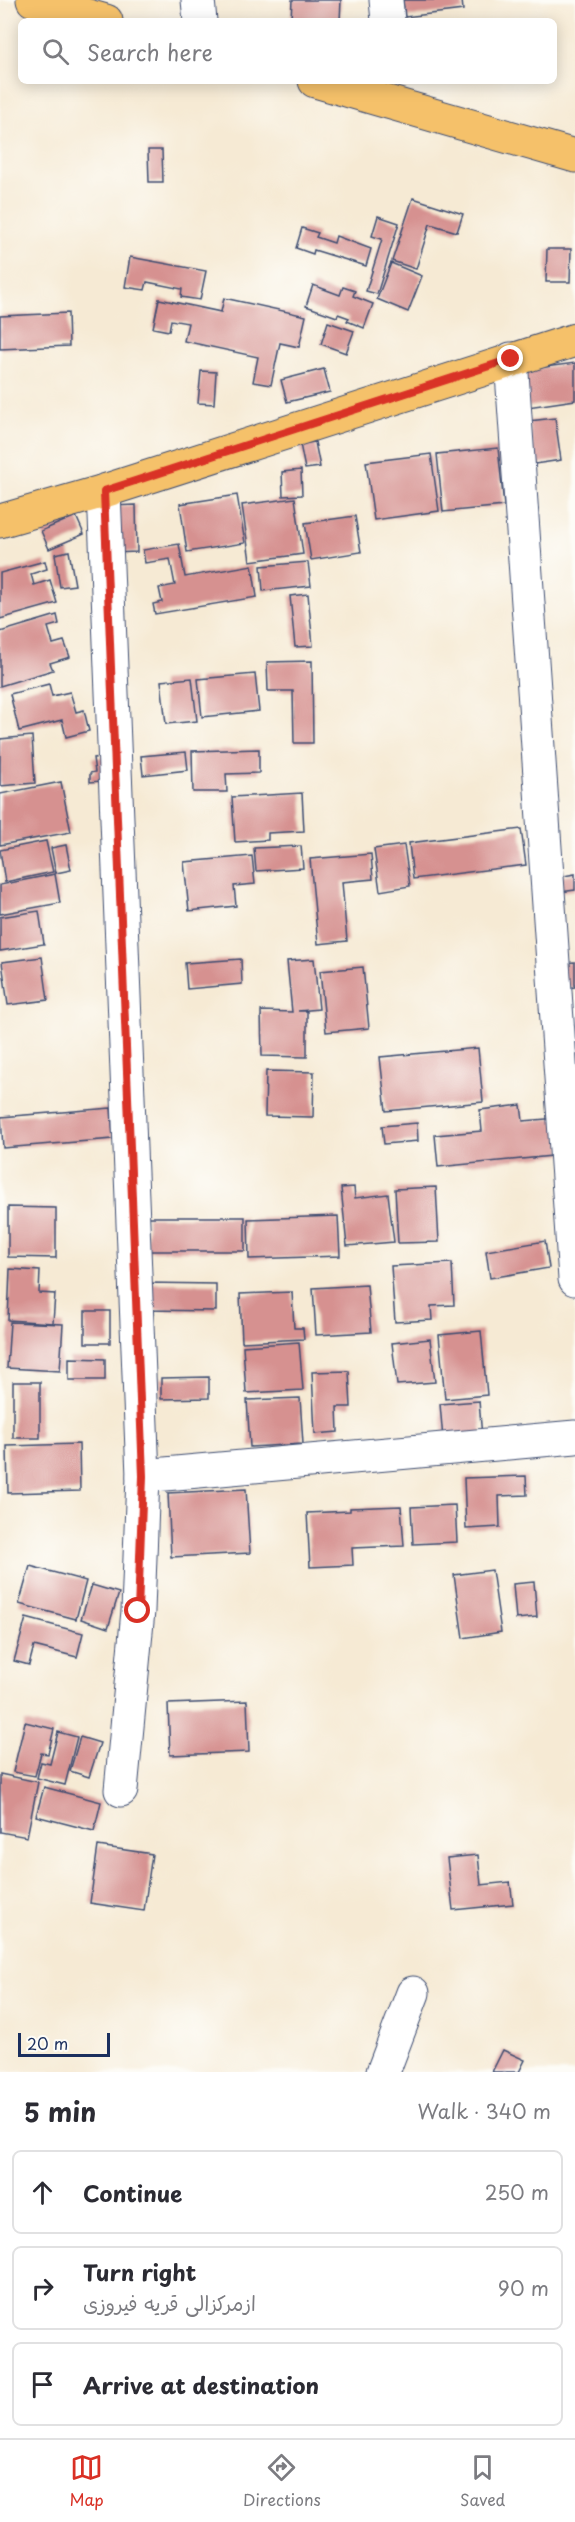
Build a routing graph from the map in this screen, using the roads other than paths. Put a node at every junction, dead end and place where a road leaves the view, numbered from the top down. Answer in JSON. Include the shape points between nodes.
{"nodes":[{"id":1,"x":33,"y":0,"type":"edge"},
{"id":2,"x":198,"y":0,"type":"edge"},
{"id":3,"x":386,"y":0,"type":"edge"},
{"id":4,"x":96,"y":18,"type":"edge"},
{"id":5,"x":200,"y":18,"type":"edge"},
{"id":6,"x":388,"y":18,"type":"edge"},
{"id":7,"x":337,"y":84,"type":"edge"},
{"id":8,"x":388,"y":91,"type":"edge"},
{"id":9,"x":575,"y":156,"type":"edge"},
{"id":10,"x":575,"y":340,"type":"edge"},
{"id":11,"x":511,"y":359,"type":"junction"},
{"id":12,"x":104,"y":491,"type":"junction"},
{"id":13,"x":0,"y":521,"type":"edge"},
{"id":14,"x":575,"y":1279,"type":"edge"},
{"id":15,"x":575,"y":1437,"type":"edge"},
{"id":16,"x":143,"y":1476,"type":"junction"},
{"id":17,"x":121,"y":1790,"type":"dead end"},
{"id":18,"x":413,"y":1993,"type":"dead end"},
{"id":19,"x":383,"y":2072,"type":"edge"}],
"edges":[{"from":1,"to":4,"type":"main road"},
{"from":2,"to":5,"type":"street"},
{"from":3,"to":6,"type":"street"},
{"from":7,"to":8,"type":"main road"},
{"from":8,"to":9,"type":"main road"},
{"from":10,"to":11,"type":"main road"},
{"from":11,"to":12,"type":"main road"},
{"from":11,"to":14,"type":"street"},
{"from":12,"to":13,"type":"main road"},
{"from":12,"to":16,"type":"street"},
{"from":15,"to":16,"type":"street"},
{"from":16,"to":17,"type":"street","via":[[138,1611]]},
{"from":18,"to":19,"type":"street"}]}
